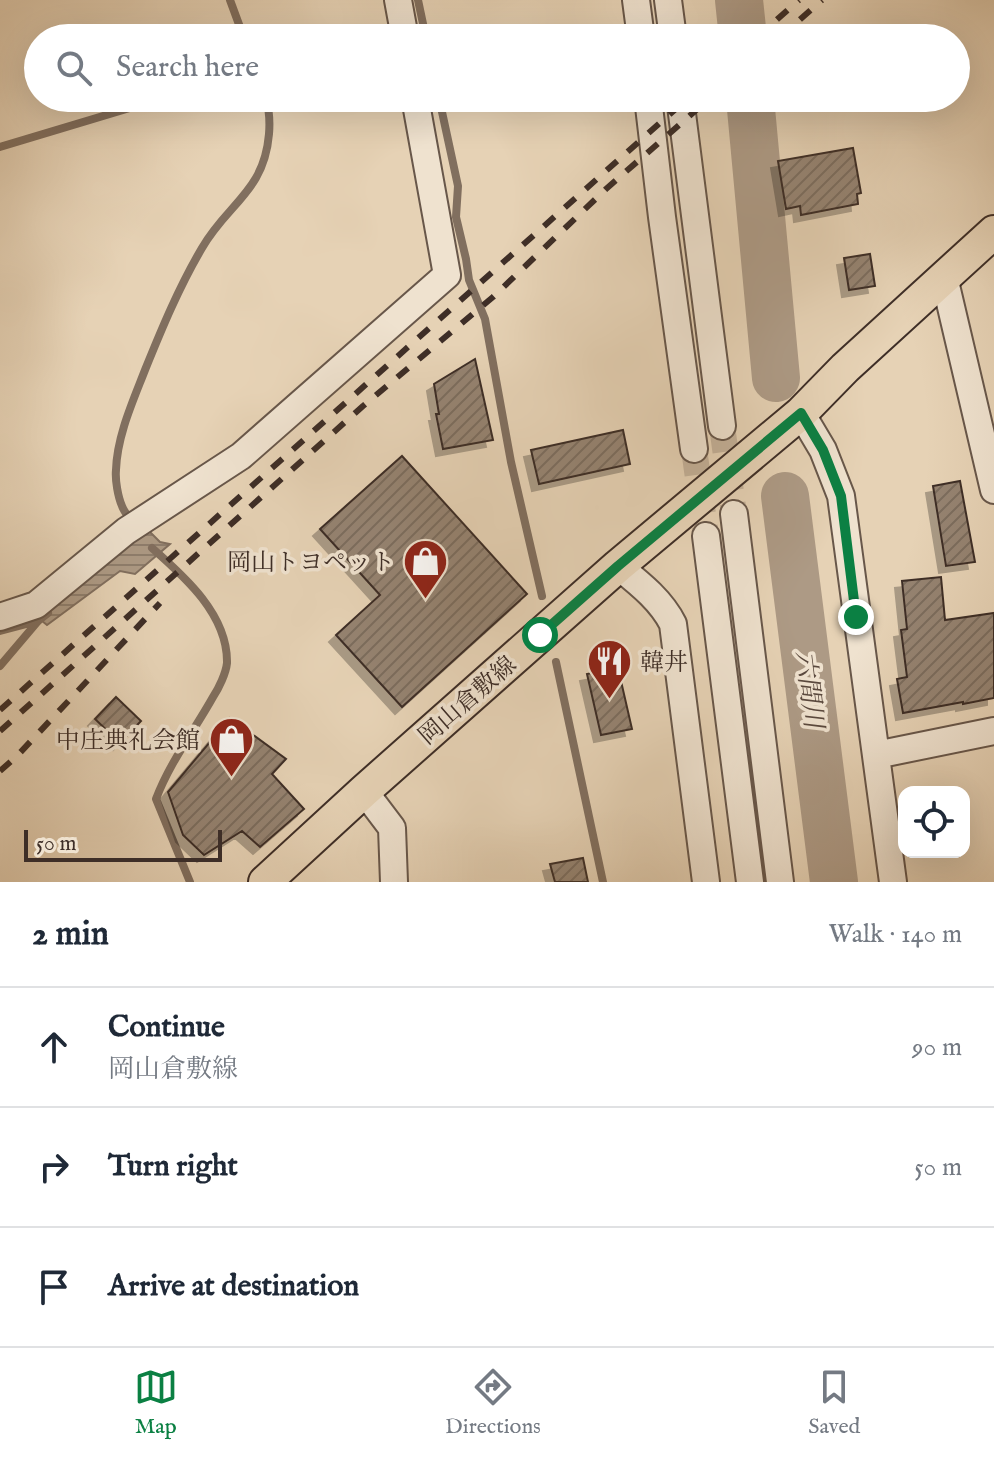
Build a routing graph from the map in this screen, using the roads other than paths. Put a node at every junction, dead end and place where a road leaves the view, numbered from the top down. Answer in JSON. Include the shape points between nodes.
{"nodes":[{"id":1,"x":398,"y":0,"type":"edge"},
{"id":2,"x":636,"y":0,"type":"edge"},
{"id":3,"x":668,"y":0,"type":"edge"},
{"id":4,"x":402,"y":24,"type":"edge"},
{"id":5,"x":639,"y":24,"type":"edge"},
{"id":6,"x":671,"y":24,"type":"edge"},
{"id":7,"x":418,"y":112,"type":"edge"},
{"id":8,"x":650,"y":112,"type":"edge"},
{"id":9,"x":682,"y":112,"type":"edge"},
{"id":10,"x":994,"y":232,"type":"edge"},
{"id":11,"x":944,"y":277,"type":"junction"},
{"id":12,"x":801,"y":413,"type":"junction"},
{"id":13,"x":722,"y":426,"type":"tunnel mouth"},
{"id":14,"x":694,"y":449,"type":"tunnel mouth"},
{"id":15,"x":994,"y":490,"type":"edge"},
{"id":16,"x":734,"y":514,"type":"tunnel mouth"},
{"id":17,"x":706,"y":536,"type":"tunnel mouth"},
{"id":18,"x":618,"y":566,"type":"junction"},
{"id":19,"x":0,"y":617,"type":"edge"},
{"id":20,"x":994,"y":731,"type":"edge"},
{"id":21,"x":876,"y":755,"type":"junction"},
{"id":22,"x":364,"y":791,"type":"junction"},
{"id":23,"x":265,"y":882,"type":"edge"},
{"id":24,"x":394,"y":882,"type":"edge"},
{"id":25,"x":706,"y":882,"type":"edge"},
{"id":26,"x":750,"y":882,"type":"edge"},
{"id":27,"x":780,"y":882,"type":"edge"},
{"id":28,"x":893,"y":882,"type":"edge"}],
"edges":[{"from":1,"to":4,"type":"street"},
{"from":2,"to":5,"type":"street"},
{"from":3,"to":6,"type":"street"},
{"from":7,"to":19,"type":"street","via":[[447,275],[241,456],[134,526],[36,605]]},
{"from":8,"to":14,"type":"street"},
{"from":9,"to":13,"type":"street"},
{"from":10,"to":11,"type":"main road","name":"岡山倉敷線"},
{"from":11,"to":12,"type":"main road","name":"岡山倉敷線"},
{"from":11,"to":15,"type":"street"},
{"from":12,"to":18,"type":"main road","name":"岡山倉敷線"},
{"from":12,"to":21,"type":"street","via":[[841,496]]},
{"from":16,"to":27,"type":"street"},
{"from":17,"to":26,"type":"street"},
{"from":18,"to":22,"type":"main road","name":"岡山倉敷線"},
{"from":18,"to":25,"type":"street","via":[[653,596],[673,624]]},
{"from":20,"to":21,"type":"street"},
{"from":21,"to":28,"type":"street"},
{"from":22,"to":23,"type":"main road","name":"岡山倉敷線"},
{"from":22,"to":24,"type":"street","via":[[392,828]]}]}
